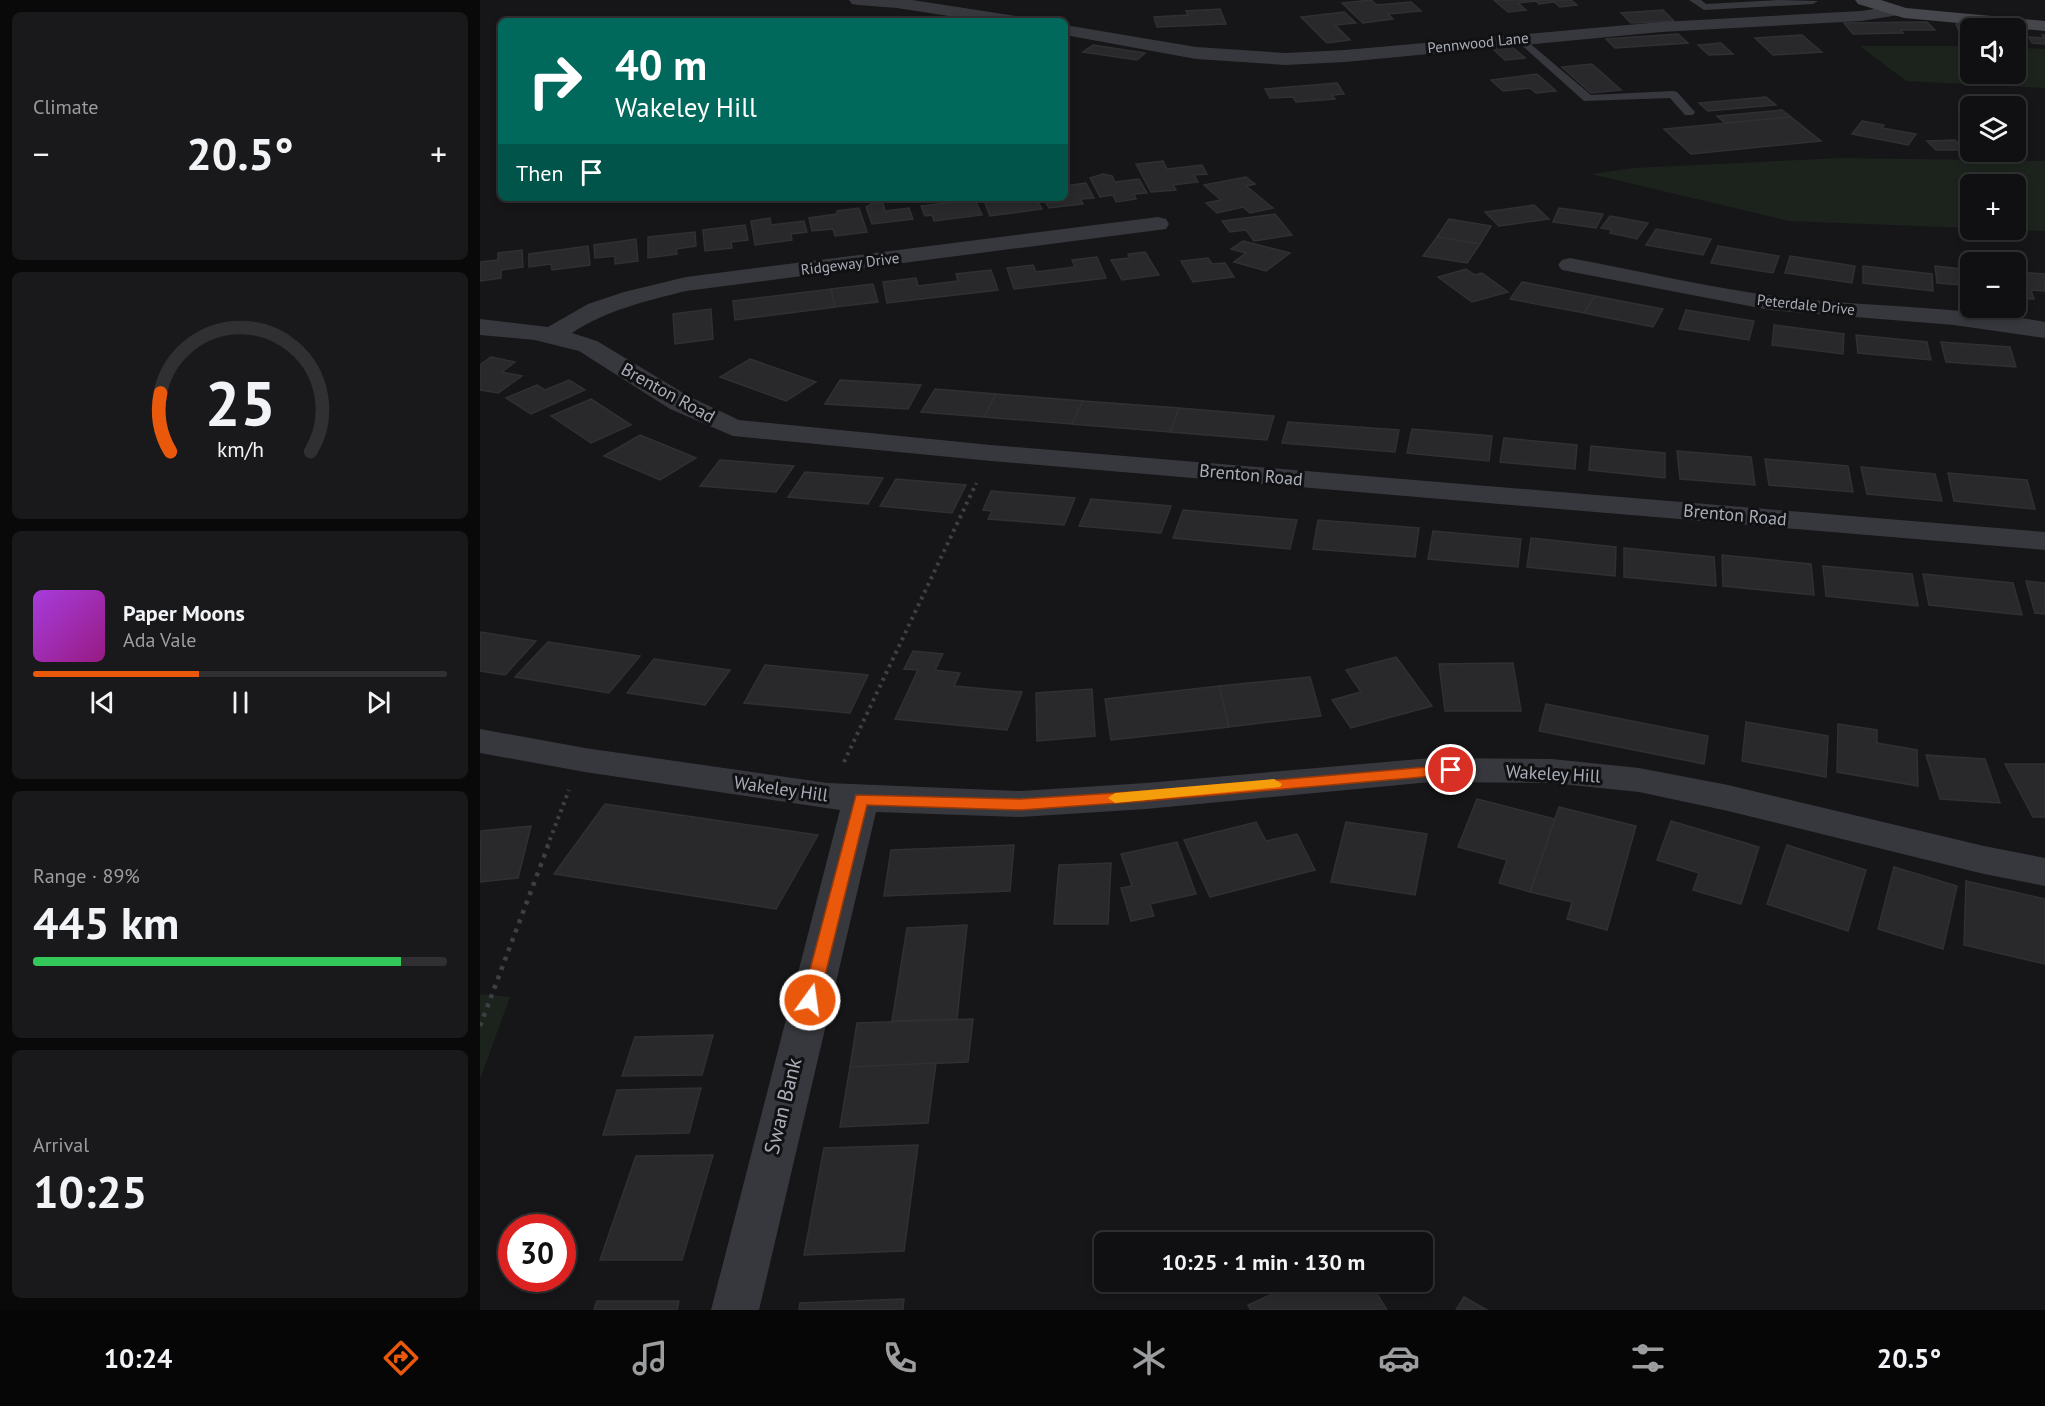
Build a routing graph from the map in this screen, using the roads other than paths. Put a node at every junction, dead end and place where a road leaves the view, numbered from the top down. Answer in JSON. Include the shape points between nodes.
{"nodes":[{"id":1,"x":858,"y":0,"type":"edge"},
{"id":2,"x":1694,"y":0,"type":"edge"},
{"id":3,"x":1864,"y":0,"type":"edge"},
{"id":4,"x":1812,"y":1,"type":"edge"},
{"id":5,"x":1893,"y":11,"type":"junction"},
{"id":6,"x":997,"y":18,"type":"edge"},
{"id":7,"x":1839,"y":18,"type":"junction"},
{"id":8,"x":2045,"y":26,"type":"edge"},
{"id":9,"x":1068,"y":31,"type":"edge"},
{"id":10,"x":1520,"y":38,"type":"junction"},
{"id":11,"x":1689,"y":112,"type":"dead end"},
{"id":12,"x":1166,"y":222,"type":"dead end"},
{"id":13,"x":1570,"y":265,"type":"dead end"},
{"id":14,"x":480,"y":327,"type":"edge"},
{"id":15,"x":2045,"y":330,"type":"edge"},
{"id":16,"x":551,"y":337,"type":"junction"},
{"id":17,"x":2045,"y":541,"type":"edge"},
{"id":18,"x":480,"y":741,"type":"edge"},
{"id":19,"x":845,"y":797,"type":"junction"},
{"id":20,"x":2045,"y":872,"type":"edge"},
{"id":21,"x":735,"y":1310,"type":"edge"}],
"edges":[{"from":1,"to":6,"type":"street"},
{"from":2,"to":4,"type":"lane","via":[[1714,8]]},
{"from":3,"to":5,"type":"street"},
{"from":4,"to":7,"type":"lane"},
{"from":5,"to":7,"type":"street","name":"Pennwood Lane"},
{"from":5,"to":8,"type":"street"},
{"from":7,"to":10,"type":"street","name":"Pennwood Lane"},
{"from":9,"to":10,"type":"street","name":"Pennwood Lane","via":[[1196,53],[1285,59]]},
{"from":10,"to":11,"type":"lane","via":[[1588,99],[1673,94]]},
{"from":12,"to":16,"type":"street","name":"Ridgeway Drive","via":[[686,284],[632,298],[567,323]]},
{"from":13,"to":15,"type":"street","name":"Peterdale Drive","via":[[1738,297]]},
{"from":14,"to":16,"type":"street","name":"Brenton Road"},
{"from":16,"to":17,"type":"street","name":"Brenton Road","via":[[588,346],[680,403],[733,428]]},
{"from":18,"to":19,"type":"street","name":"Wakeley Hill"},
{"from":19,"to":20,"type":"street","name":"Wakeley Hill","via":[[1021,804],[1431,770],[1552,771],[1639,780],[1728,798]]},
{"from":19,"to":21,"type":"street","name":"Swan Bank"}]}
